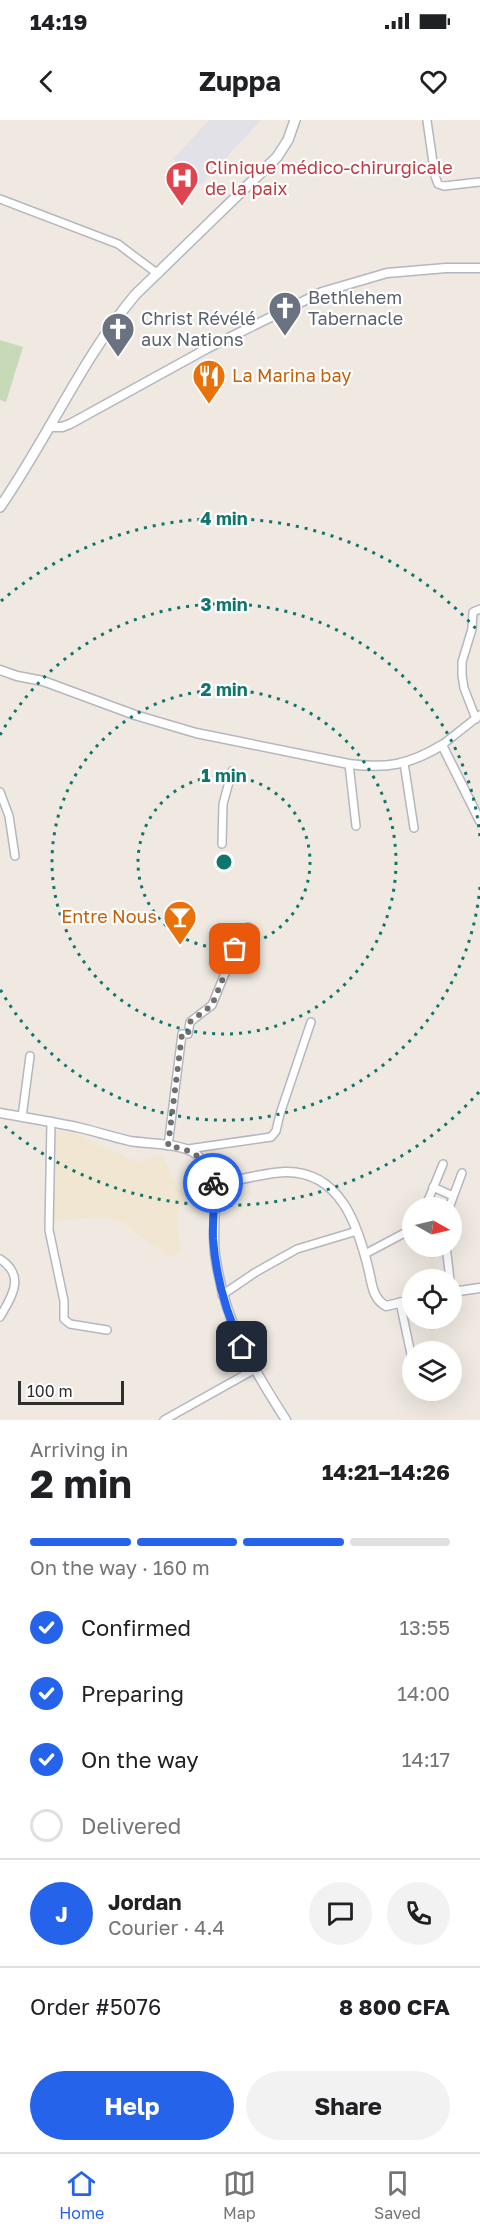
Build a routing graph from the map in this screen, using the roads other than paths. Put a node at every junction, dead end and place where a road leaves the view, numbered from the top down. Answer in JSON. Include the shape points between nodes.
{"nodes":[{"id":1,"x":295,"y":120,"type":"edge"},
{"id":2,"x":428,"y":121,"type":"edge"},
{"id":3,"x":480,"y":182,"type":"edge"},
{"id":4,"x":0,"y":199,"type":"edge"},
{"id":5,"x":480,"y":268,"type":"edge"},
{"id":6,"x":158,"y":274,"type":"junction"},
{"id":7,"x":49,"y":426,"type":"junction"},
{"id":8,"x":0,"y":507,"type":"edge"},
{"id":9,"x":480,"y":609,"type":"edge"},
{"id":10,"x":0,"y":670,"type":"edge"},
{"id":11,"x":478,"y":717,"type":"edge"},
{"id":12,"x":442,"y":745,"type":"junction"},
{"id":13,"x":404,"y":763,"type":"junction"},
{"id":14,"x":349,"y":765,"type":"junction"},
{"id":15,"x":232,"y":771,"type":"dead end"},
{"id":16,"x":0,"y":792,"type":"edge"},
{"id":17,"x":480,"y":821,"type":"edge"},
{"id":18,"x":356,"y":826,"type":"dead end"},
{"id":19,"x":414,"y":828,"type":"dead end"},
{"id":20,"x":222,"y":844,"type":"dead end"},
{"id":21,"x":15,"y":856,"type":"dead end"},
{"id":22,"x":248,"y":927,"type":"dead end"},
{"id":23,"x":311,"y":1022,"type":"dead end"},
{"id":24,"x":30,"y":1056,"type":"dead end"},
{"id":25,"x":0,"y":1113,"type":"edge"},
{"id":26,"x":22,"y":1117,"type":"junction"},
{"id":27,"x":51,"y":1122,"type":"junction"},
{"id":28,"x":168,"y":1146,"type":"junction"},
{"id":29,"x":188,"y":1149,"type":"junction"},
{"id":30,"x":443,"y":1164,"type":"dead end"},
{"id":31,"x":462,"y":1173,"type":"dead end"},
{"id":32,"x":213,"y":1185,"type":"junction"},
{"id":33,"x":433,"y":1188,"type":"junction"},
{"id":34,"x":453,"y":1196,"type":"joint"},
{"id":35,"x":429,"y":1197,"type":"edge"},
{"id":36,"x":357,"y":1231,"type":"junction"},
{"id":37,"x":402,"y":1234,"type":"edge"},
{"id":38,"x":365,"y":1254,"type":"junction"},
{"id":39,"x":0,"y":1259,"type":"edge"},
{"id":40,"x":480,"y":1288,"type":"edge"},
{"id":41,"x":462,"y":1290,"type":"edge"},
{"id":42,"x":222,"y":1295,"type":"junction"},
{"id":43,"x":400,"y":1302,"type":"joint"},
{"id":44,"x":0,"y":1317,"type":"edge"},
{"id":45,"x":107,"y":1330,"type":"dead end"},
{"id":46,"x":408,"y":1341,"type":"edge"},
{"id":47,"x":255,"y":1369,"type":"junction"},
{"id":48,"x":164,"y":1420,"type":"edge"},
{"id":49,"x":286,"y":1420,"type":"edge"}],
"edges":[{"from":1,"to":6,"type":"main road","via":[[277,157]]},
{"from":2,"to":3,"type":"street","via":[[438,184]]},
{"from":4,"to":6,"type":"street","via":[[118,244]]},
{"from":5,"to":7,"type":"street","via":[[387,273],[322,292],[208,348],[70,424]]},
{"from":6,"to":7,"type":"main road","via":[[109,328]]},
{"from":7,"to":8,"type":"main road"},
{"from":9,"to":11,"type":"street","via":[[473,612],[462,662],[464,688]]},
{"from":10,"to":14,"type":"street","via":[[196,732]]},
{"from":11,"to":12,"type":"street"},
{"from":12,"to":13,"type":"street"},
{"from":12,"to":17,"type":"street"},
{"from":13,"to":14,"type":"street","via":[[386,767]]},
{"from":13,"to":19,"type":"street"},
{"from":14,"to":18,"type":"street"},
{"from":15,"to":20,"type":"street","via":[[223,804]]},
{"from":16,"to":21,"type":"street","via":[[9,816]]},
{"from":22,"to":28,"type":"street","via":[[212,1005],[190,1022],[188,1034],[182,1034]]},
{"from":23,"to":29,"type":"street","via":[[271,1137]]},
{"from":24,"to":26,"type":"street"},
{"from":25,"to":26,"type":"street"},
{"from":26,"to":27,"type":"street"},
{"from":27,"to":28,"type":"street"},
{"from":27,"to":45,"type":"street","via":[[49,1230],[62,1285],[64,1319],[70,1324]]},
{"from":28,"to":29,"type":"street"},
{"from":29,"to":32,"type":"street","via":[[198,1155]]},
{"from":30,"to":33,"type":"street"},
{"from":31,"to":34,"type":"street"},
{"from":32,"to":36,"type":"street","via":[[284,1172],[316,1177],[338,1195]]},
{"from":32,"to":42,"type":"street","via":[[213,1241]]},
{"from":33,"to":34,"type":"street"},
{"from":33,"to":35,"type":"street"},
{"from":36,"to":38,"type":"street"},
{"from":36,"to":42,"type":"street","via":[[297,1249]]},
{"from":37,"to":38,"type":"street"},
{"from":38,"to":43,"type":"street","via":[[375,1297],[386,1306]]},
{"from":39,"to":44,"type":"street","via":[[15,1274],[14,1289]]},
{"from":40,"to":41,"type":"street"},
{"from":42,"to":47,"type":"street"},
{"from":43,"to":46,"type":"street"},
{"from":47,"to":48,"type":"street"},
{"from":47,"to":49,"type":"street"}]}
